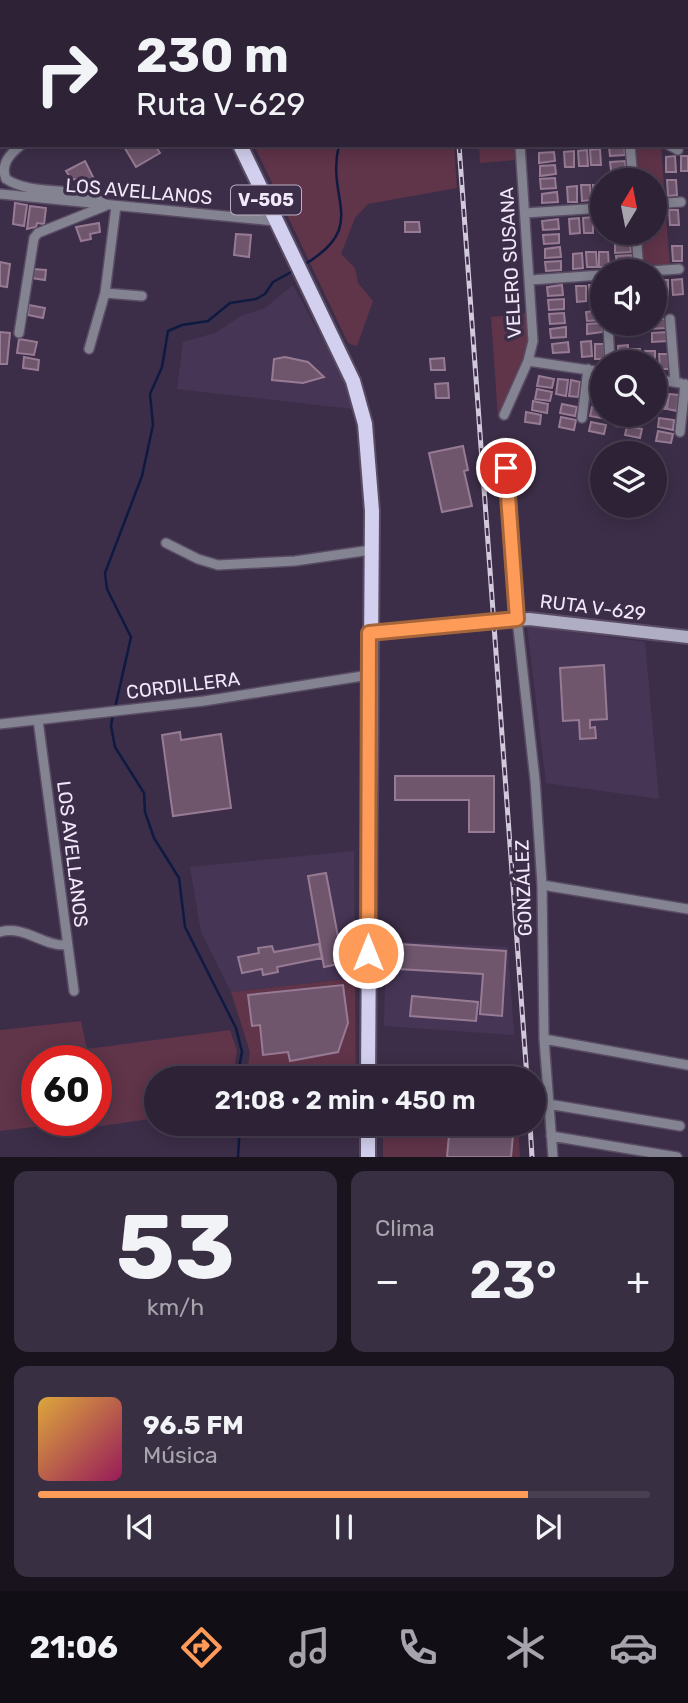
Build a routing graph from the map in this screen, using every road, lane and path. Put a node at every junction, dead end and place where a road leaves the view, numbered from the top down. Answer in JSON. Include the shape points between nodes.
{"nodes":[{"id":1,"x":19,"y":147,"type":"edge"},
{"id":2,"x":241,"y":147,"type":"edge"},
{"id":3,"x":520,"y":147,"type":"edge"},
{"id":4,"x":630,"y":147,"type":"edge"},
{"id":5,"x":2,"y":162,"type":"edge"},
{"id":6,"x":632,"y":168,"type":"edge"},
{"id":7,"x":0,"y":194,"type":"edge"},
{"id":8,"x":681,"y":202,"type":"dead end"},
{"id":9,"x":667,"y":203,"type":"edge"},
{"id":10,"x":111,"y":206,"type":"junction"},
{"id":11,"x":590,"y":209,"type":"edge"},
{"id":12,"x":525,"y":213,"type":"junction"},
{"id":13,"x":275,"y":221,"type":"junction"},
{"id":14,"x":678,"y":269,"type":"dead end"},
{"id":15,"x":667,"y":270,"type":"edge"},
{"id":16,"x":590,"y":276,"type":"edge"},
{"id":17,"x":530,"y":280,"type":"junction"},
{"id":18,"x":105,"y":293,"type":"junction"},
{"id":19,"x":142,"y":296,"type":"dead end"},
{"id":20,"x":670,"y":319,"type":"dead end"},
{"id":21,"x":19,"y":333,"type":"dead end"},
{"id":22,"x":89,"y":349,"type":"dead end"},
{"id":23,"x":528,"y":361,"type":"junction"},
{"id":24,"x":588,"y":369,"type":"joint"},
{"id":25,"x":667,"y":381,"type":"edge"},
{"id":26,"x":675,"y":382,"type":"junction"},
{"id":27,"x":687,"y":384,"type":"edge"},
{"id":28,"x":505,"y":415,"type":"dead end"},
{"id":29,"x":582,"y":418,"type":"dead end"},
{"id":30,"x":680,"y":432,"type":"dead end"},
{"id":31,"x":504,"y":443,"type":"dead end"},
{"id":32,"x":166,"y":543,"type":"dead end"},
{"id":33,"x":371,"y":550,"type":"junction"},
{"id":34,"x":517,"y":619,"type":"junction"},
{"id":35,"x":369,"y":633,"type":"junction"},
{"id":36,"x":688,"y":637,"type":"edge"},
{"id":37,"x":369,"y":675,"type":"junction"},
{"id":38,"x":38,"y":720,"type":"junction"},
{"id":39,"x":0,"y":724,"type":"edge"},
{"id":40,"x":542,"y":885,"type":"junction"},
{"id":41,"x":688,"y":909,"type":"edge"},
{"id":42,"x":0,"y":932,"type":"edge"},
{"id":43,"x":66,"y":945,"type":"junction"},
{"id":44,"x":74,"y":991,"type":"dead end"},
{"id":45,"x":544,"y":1039,"type":"junction"},
{"id":46,"x":688,"y":1065,"type":"edge"},
{"id":47,"x":368,"y":1066,"type":"edge"},
{"id":48,"x":548,"y":1104,"type":"junction"},
{"id":49,"x":680,"y":1126,"type":"dead end"},
{"id":50,"x":368,"y":1136,"type":"edge"},
{"id":51,"x":551,"y":1136,"type":"junction"},
{"id":52,"x":651,"y":1155,"type":"edge"},
{"id":53,"x":368,"y":1157,"type":"edge"},
{"id":54,"x":553,"y":1157,"type":"edge"},
{"id":55,"x":677,"y":1157,"type":"edge"}],
"edges":[{"from":1,"to":5,"type":"street"},
{"from":2,"to":13,"type":"main road","number":"V-505"},
{"from":3,"to":12,"type":"street","name":"VELERO SUSANA"},
{"from":4,"to":6,"type":"street"},
{"from":5,"to":10,"type":"street","via":[[6,179],[19,186],[95,197]]},
{"from":7,"to":10,"type":"street","name":"LOS AVELLANOS"},
{"from":8,"to":9,"type":"street"},
{"from":10,"to":13,"type":"street","name":"LOS AVELLANOS"},
{"from":10,"to":18,"type":"street"},
{"from":10,"to":21,"type":"street","via":[[34,238]]},
{"from":11,"to":12,"type":"street"},
{"from":12,"to":17,"type":"street","name":"VELERO SUSANA"},
{"from":13,"to":33,"type":"main road","number":"V-505","via":[[353,380],[370,467]]},
{"from":14,"to":15,"type":"street"},
{"from":16,"to":17,"type":"street"},
{"from":17,"to":23,"type":"street","name":"VELERO SUSANA","via":[[533,341]]},
{"from":18,"to":19,"type":"street"},
{"from":18,"to":22,"type":"street"},
{"from":20,"to":26,"type":"street"},
{"from":23,"to":24,"type":"street"},
{"from":23,"to":28,"type":"street","name":"VELERO SUSANA"},
{"from":24,"to":29,"type":"street"},
{"from":25,"to":26,"type":"street"},
{"from":26,"to":27,"type":"street"},
{"from":27,"to":30,"type":"street"},
{"from":31,"to":34,"type":"street","name":"GONZÁLEZ"},
{"from":32,"to":33,"type":"street","via":[[218,565],[295,561]]},
{"from":33,"to":35,"type":"main road"},
{"from":34,"to":35,"type":"main road","name":"RUTA V-629"},
{"from":34,"to":36,"type":"main road","name":"RUTA V-629"},
{"from":34,"to":40,"type":"street","name":"GONZÁLEZ"},
{"from":35,"to":37,"type":"main road"},
{"from":37,"to":38,"type":"street","name":"CORDILLERA","via":[[204,701]]},
{"from":37,"to":47,"type":"main road"},
{"from":38,"to":39,"type":"street","name":"CORDILLERA"},
{"from":38,"to":43,"type":"street","name":"LOS AVELLANOS"},
{"from":40,"to":41,"type":"street"},
{"from":40,"to":45,"type":"street","name":"GONZÁLEZ"},
{"from":42,"to":43,"type":"street","via":[[20,930],[54,946]]},
{"from":43,"to":44,"type":"street","name":"LOS AVELLANOS"},
{"from":45,"to":46,"type":"street"},
{"from":45,"to":48,"type":"street","name":"GONZÁLEZ"},
{"from":48,"to":49,"type":"street"},
{"from":48,"to":51,"type":"street","name":"GONZÁLEZ"},
{"from":50,"to":53,"type":"main road"},
{"from":51,"to":52,"type":"street"},
{"from":51,"to":54,"type":"street","name":"GONZÁLEZ"},
{"from":52,"to":55,"type":"street"}]}
